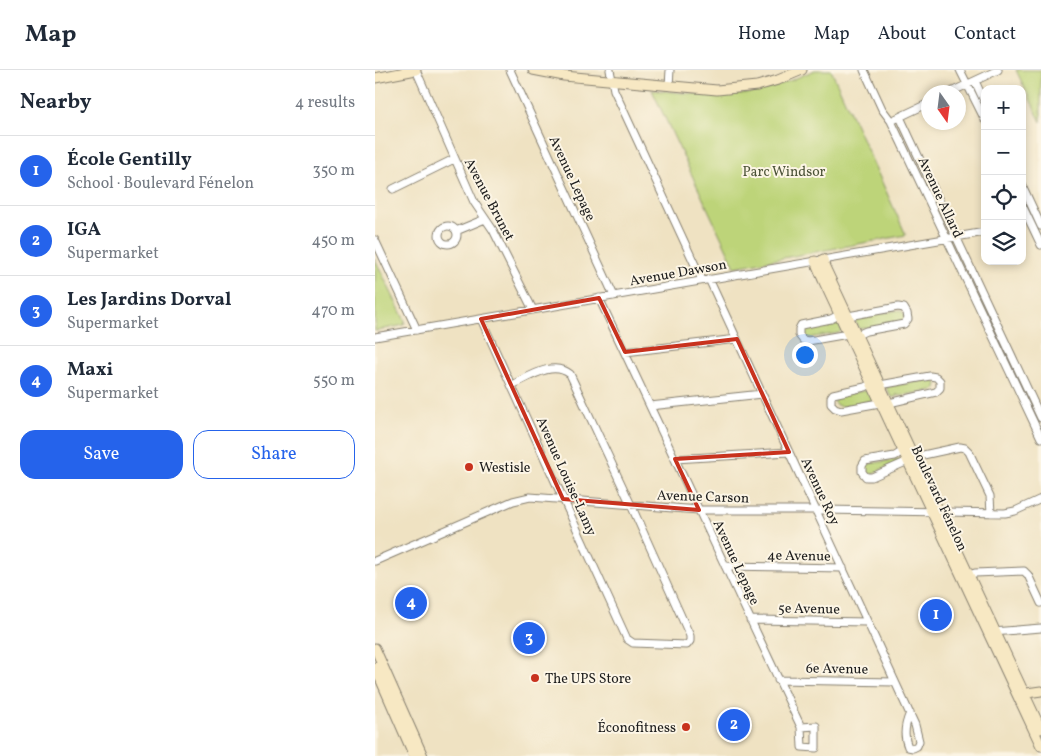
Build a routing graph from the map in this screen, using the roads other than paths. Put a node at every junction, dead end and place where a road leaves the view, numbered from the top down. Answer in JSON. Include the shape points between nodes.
{"nodes":[{"id":1,"x":416,"y":70,"type":"edge"},
{"id":2,"x":510,"y":70,"type":"edge"},
{"id":3,"x":533,"y":70,"type":"edge"},
{"id":4,"x":610,"y":70,"type":"edge"},
{"id":5,"x":670,"y":70,"type":"edge"},
{"id":6,"x":802,"y":70,"type":"edge"},
{"id":7,"x":864,"y":70,"type":"edge"},
{"id":8,"x":960,"y":70,"type":"edge"},
{"id":9,"x":998,"y":70,"type":"edge"},
{"id":10,"x":375,"y":78,"type":"edge"},
{"id":11,"x":612,"y":81,"type":"junction"},
{"id":12,"x":975,"y":81,"type":"junction"},
{"id":13,"x":967,"y":85,"type":"junction"},
{"id":14,"x":669,"y":86,"type":"junction"},
{"id":15,"x":981,"y":94,"type":"edge"},
{"id":16,"x":921,"y":107,"type":"edge"},
{"id":17,"x":981,"y":112,"type":"edge"},
{"id":18,"x":900,"y":117,"type":"junction"},
{"id":19,"x":891,"y":121,"type":"junction"},
{"id":20,"x":455,"y":159,"type":"junction"},
{"id":21,"x":393,"y":189,"type":"dead end"},
{"id":22,"x":1026,"y":193,"type":"edge"},
{"id":23,"x":1026,"y":213,"type":"edge"},
{"id":24,"x":485,"y":219,"type":"junction"},
{"id":25,"x":1040,"y":223,"type":"edge"},
{"id":26,"x":1031,"y":224,"type":"junction"},
{"id":27,"x":1026,"y":225,"type":"edge"},
{"id":28,"x":456,"y":232,"type":"dead end"},
{"id":29,"x":981,"y":233,"type":"edge"},
{"id":30,"x":956,"y":237,"type":"junction"},
{"id":31,"x":947,"y":238,"type":"junction"},
{"id":32,"x":375,"y":240,"type":"edge"},
{"id":33,"x":1041,"y":245,"type":"edge"},
{"id":34,"x":819,"y":260,"type":"junction"},
{"id":35,"x":705,"y":280,"type":"junction"},
{"id":36,"x":614,"y":296,"type":"junction"},
{"id":37,"x":599,"y":298,"type":"junction"},
{"id":38,"x":533,"y":310,"type":"junction"},
{"id":39,"x":844,"y":316,"type":"junction"},
{"id":40,"x":481,"y":319,"type":"junction"},
{"id":41,"x":417,"y":330,"type":"junction"},
{"id":42,"x":852,"y":334,"type":"junction"},
{"id":43,"x":375,"y":337,"type":"edge"},
{"id":44,"x":737,"y":339,"type":"junction"},
{"id":45,"x":625,"y":352,"type":"junction"},
{"id":46,"x":1014,"y":360,"type":"junction"},
{"id":47,"x":1006,"y":364,"type":"junction"},
{"id":48,"x":876,"y":384,"type":"junction"},
{"id":49,"x":512,"y":385,"type":"junction"},
{"id":50,"x":762,"y":394,"type":"junction"},
{"id":51,"x":884,"y":403,"type":"junction"},
{"id":52,"x":650,"y":406,"type":"junction"},
{"id":53,"x":1041,"y":418,"type":"edge"},
{"id":54,"x":1041,"y":438,"type":"edge"},
{"id":55,"x":903,"y":451,"type":"junction"},
{"id":56,"x":789,"y":452,"type":"junction"},
{"id":57,"x":675,"y":459,"type":"junction"},
{"id":58,"x":911,"y":459,"type":"junction"},
{"id":59,"x":563,"y":499,"type":"junction"},
{"id":60,"x":1041,"y":499,"type":"edge"},
{"id":61,"x":631,"y":505,"type":"junction"},
{"id":62,"x":699,"y":510,"type":"junction"},
{"id":63,"x":816,"y":510,"type":"junction"},
{"id":64,"x":935,"y":512,"type":"junction"},
{"id":65,"x":991,"y":513,"type":"junction"},
{"id":66,"x":375,"y":561,"type":"edge"},
{"id":67,"x":725,"y":566,"type":"junction"},
{"id":68,"x":843,"y":568,"type":"junction"},
{"id":69,"x":969,"y":575,"type":"junction"},
{"id":70,"x":1041,"y":603,"type":"edge"},
{"id":71,"x":750,"y":620,"type":"junction"},
{"id":72,"x":867,"y":622,"type":"junction"},
{"id":73,"x":1041,"y":628,"type":"edge"},
{"id":74,"x":991,"y":632,"type":"junction"},
{"id":75,"x":375,"y":648,"type":"edge"},
{"id":76,"x":375,"y":667,"type":"edge"},
{"id":77,"x":778,"y":680,"type":"junction"},
{"id":78,"x":895,"y":682,"type":"junction"},
{"id":79,"x":1041,"y":692,"type":"edge"},
{"id":80,"x":1021,"y":694,"type":"junction"},
{"id":81,"x":910,"y":713,"type":"dead end"},
{"id":82,"x":801,"y":726,"type":"dead end"},
{"id":83,"x":1041,"y":729,"type":"edge"},
{"id":84,"x":1041,"y":746,"type":"edge"},
{"id":85,"x":414,"y":756,"type":"edge"},
{"id":86,"x":423,"y":756,"type":"edge"}],
"edges":[{"from":1,"to":10,"type":"street"},
{"from":1,"to":20,"type":"street","name":"Avenue Brunet"},
{"from":2,"to":36,"type":"street","name":"Avenue Lepage"},
{"from":3,"to":11,"type":"street"},
{"from":4,"to":11,"type":"street","name":"Avenue Roy"},
{"from":5,"to":14,"type":"street"},
{"from":6,"to":14,"type":"street","via":[[770,83],[745,88],[717,90]]},
{"from":7,"to":19,"type":"street","name":"Avenue Allard"},
{"from":8,"to":13,"type":"street"},
{"from":9,"to":12,"type":"street"},
{"from":11,"to":14,"type":"street"},
{"from":11,"to":35,"type":"street","name":"Avenue Roy"},
{"from":12,"to":13,"type":"street"},
{"from":12,"to":15,"type":"street"},
{"from":13,"to":17,"type":"street"},
{"from":16,"to":18,"type":"street"},
{"from":18,"to":19,"type":"street"},
{"from":18,"to":30,"type":"street","name":"Avenue Allard"},
{"from":19,"to":31,"type":"street","name":"Avenue Allard"},
{"from":20,"to":21,"type":"street"},
{"from":20,"to":24,"type":"street","name":"Avenue Brunet"},
{"from":22,"to":25,"type":"street"},
{"from":23,"to":26,"type":"street"},
{"from":24,"to":28,"type":"street"},
{"from":24,"to":38,"type":"street","name":"Avenue Brunet"},
{"from":25,"to":26,"type":"street"},
{"from":26,"to":27,"type":"street"},
{"from":26,"to":33,"type":"street"},
{"from":29,"to":30,"type":"street","name":"Avenue Dawson"},
{"from":30,"to":31,"type":"street","name":"Avenue Dawson"},
{"from":30,"to":46,"type":"street","name":"Avenue Allard"},
{"from":31,"to":34,"type":"street","name":"Avenue Dawson"},
{"from":31,"to":47,"type":"street","name":"Avenue Allard"},
{"from":32,"to":41,"type":"street"},
{"from":34,"to":35,"type":"street","name":"Avenue Dawson"},
{"from":34,"to":39,"type":"street","name":"Boulevard Fénelon"},
{"from":35,"to":36,"type":"street","name":"Avenue Dawson"},
{"from":35,"to":44,"type":"street","name":"Avenue Roy"},
{"from":36,"to":37,"type":"street","name":"Avenue Dawson"},
{"from":37,"to":38,"type":"street","name":"Avenue Dawson"},
{"from":37,"to":45,"type":"street","name":"Avenue Lepage"},
{"from":38,"to":40,"type":"street","name":"Avenue Dawson"},
{"from":39,"to":42,"type":"street","name":"Boulevard Fénelon"},
{"from":39,"to":42,"type":"street","via":[[803,324],[799,327],[799,335],[809,341]]},
{"from":39,"to":42,"type":"street","via":[[898,307],[907,313],[908,319],[904,324]]},
{"from":40,"to":41,"type":"street","name":"Avenue Dawson"},
{"from":40,"to":49,"type":"street","name":"Avenue Louise-Lamy"},
{"from":41,"to":43,"type":"street","name":"Avenue Dawson"},
{"from":42,"to":48,"type":"street","name":"Boulevard Fénelon"},
{"from":44,"to":45,"type":"street"},
{"from":44,"to":50,"type":"street","name":"Avenue Roy"},
{"from":45,"to":52,"type":"street","name":"Avenue Lepage"},
{"from":46,"to":47,"type":"street"},
{"from":46,"to":53,"type":"street","name":"Avenue Allard"},
{"from":47,"to":54,"type":"street","name":"Avenue Allard"},
{"from":48,"to":51,"type":"street","name":"Boulevard Fénelon"},
{"from":48,"to":51,"type":"street","via":[[833,394],[832,406],[839,410]]},
{"from":48,"to":51,"type":"street","via":[[930,376],[939,380],[940,388],[936,392]]},
{"from":49,"to":59,"type":"street","name":"Avenue Louise-Lamy"},
{"from":49,"to":61,"type":"street","via":[[550,368],[570,374]]},
{"from":50,"to":52,"type":"street"},
{"from":50,"to":56,"type":"street","name":"Avenue Roy"},
{"from":51,"to":55,"type":"street","name":"Boulevard Fénelon"},
{"from":51,"to":58,"type":"street","name":"Boulevard Fénelon"},
{"from":52,"to":57,"type":"street","name":"Avenue Lepage"},
{"from":55,"to":58,"type":"street","name":"Boulevard Fénelon"},
{"from":55,"to":58,"type":"street","via":[[895,456],[865,461],[862,472],[866,477],[873,477]]},
{"from":56,"to":57,"type":"street"},
{"from":56,"to":63,"type":"street","name":"Avenue Roy"},
{"from":57,"to":62,"type":"street","name":"Avenue Lepage"},
{"from":58,"to":64,"type":"street","name":"Boulevard Fénelon"},
{"from":58,"to":65,"type":"street","via":[[965,448],[989,496]]},
{"from":59,"to":61,"type":"street","name":"Avenue Carson"},
{"from":59,"to":61,"type":"street","name":"Avenue Louise-Lamy","via":[[630,642],[687,644],[689,636]]},
{"from":59,"to":66,"type":"street","name":"Avenue Carson","via":[[519,499]]},
{"from":60,"to":65,"type":"street","name":"Avenue Carson","via":[[1015,512]]},
{"from":61,"to":62,"type":"street","name":"Avenue Carson"},
{"from":62,"to":63,"type":"street","name":"Avenue Carson"},
{"from":62,"to":67,"type":"street","name":"Avenue Lepage"},
{"from":63,"to":64,"type":"street","name":"Avenue Carson"},
{"from":63,"to":68,"type":"street","name":"Avenue Roy"},
{"from":64,"to":65,"type":"street","name":"Avenue Carson"},
{"from":64,"to":69,"type":"street","name":"Boulevard Fénelon"},
{"from":64,"to":74,"type":"street","name":"Boulevard Fénelon"},
{"from":67,"to":68,"type":"street","name":"4e Avenue"},
{"from":67,"to":71,"type":"street","name":"Avenue Lepage"},
{"from":68,"to":72,"type":"street","name":"Avenue Roy"},
{"from":69,"to":70,"type":"street","via":[[1025,571]]},
{"from":69,"to":74,"type":"street","name":"Boulevard Fénelon"},
{"from":71,"to":72,"type":"street","name":"5e Avenue"},
{"from":71,"to":77,"type":"street","name":"Avenue Lepage"},
{"from":72,"to":78,"type":"street","name":"Avenue Roy"},
{"from":73,"to":74,"type":"street"},
{"from":74,"to":80,"type":"street","name":"Boulevard Fénelon"},
{"from":75,"to":86,"type":"street"},
{"from":76,"to":85,"type":"street"},
{"from":77,"to":78,"type":"street","name":"6e Avenue"},
{"from":77,"to":82,"type":"street","name":"Avenue Lepage"},
{"from":78,"to":81,"type":"street","name":"Avenue Roy"},
{"from":79,"to":80,"type":"street"},
{"from":80,"to":83,"type":"street","name":"Boulevard Fénelon"},
{"from":80,"to":84,"type":"street","name":"Boulevard Fénelon"}]}
